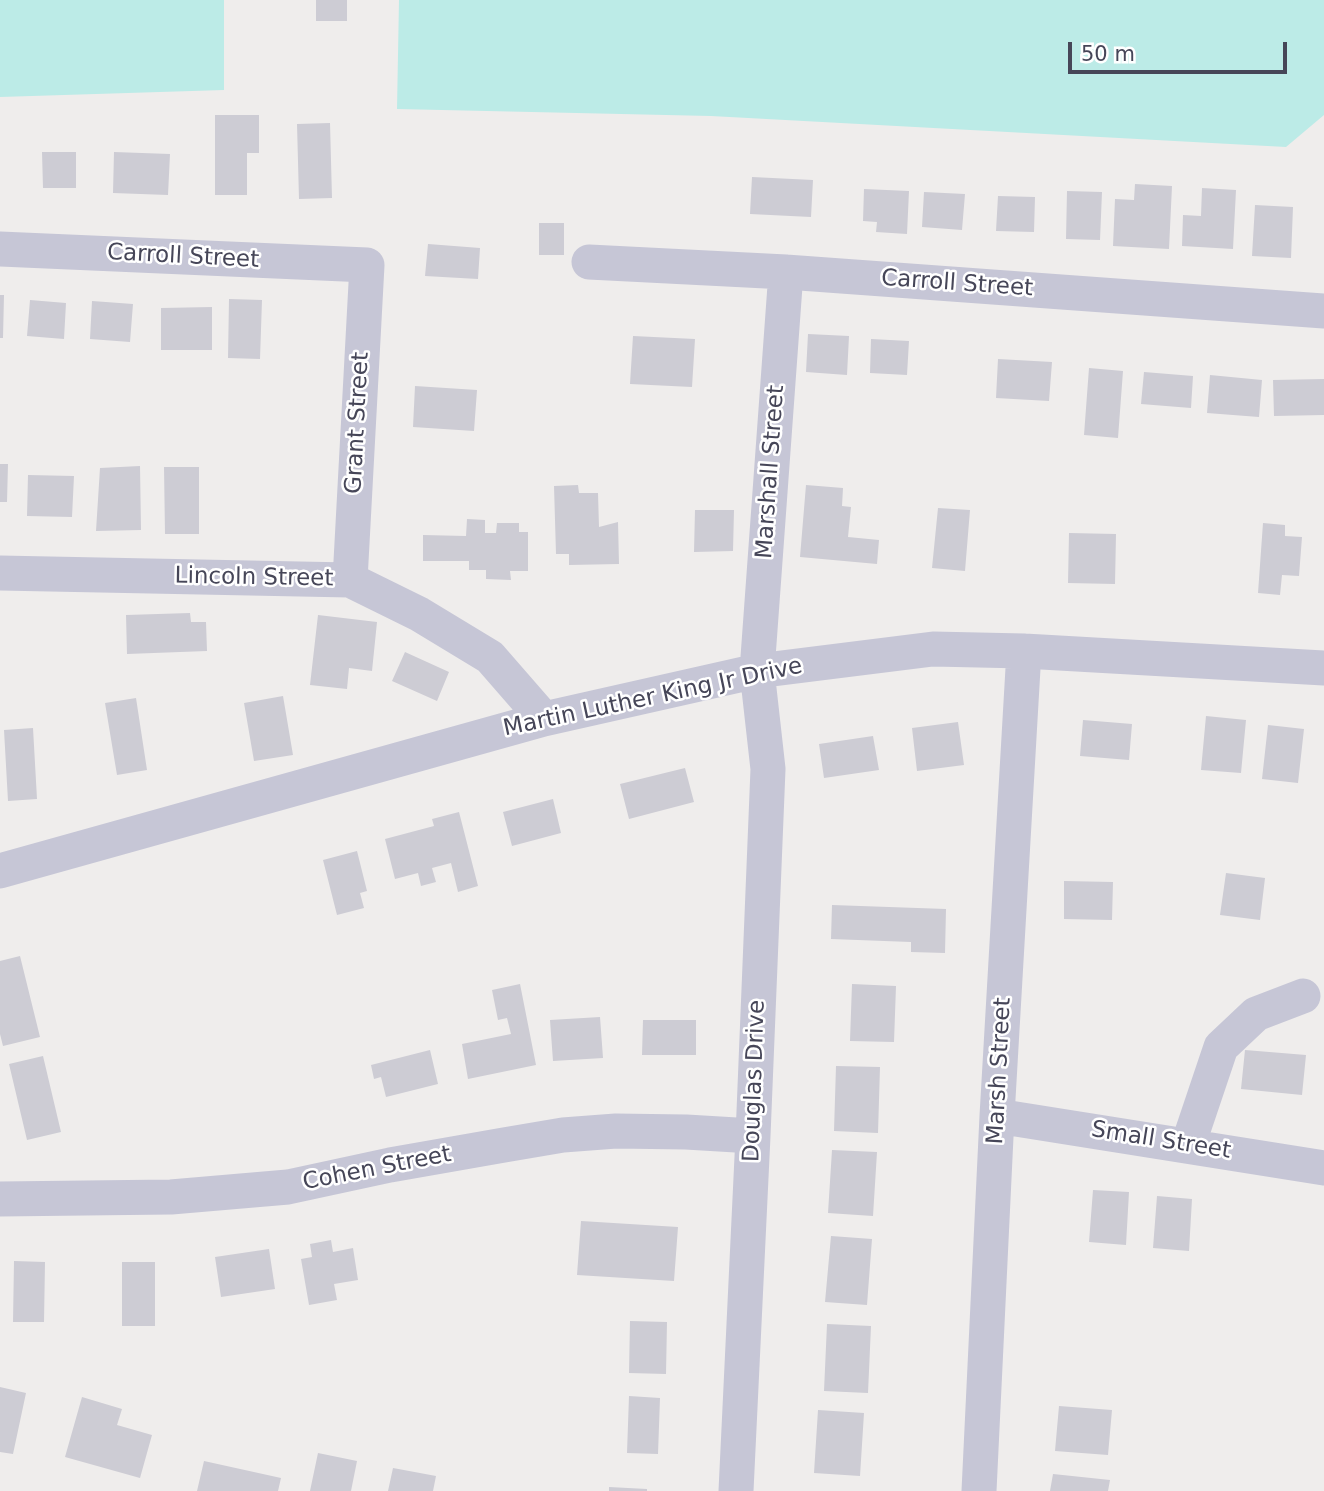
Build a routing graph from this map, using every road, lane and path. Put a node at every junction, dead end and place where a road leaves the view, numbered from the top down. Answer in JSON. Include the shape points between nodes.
{"nodes":[{"id":1,"x":0,"y":249,"type":"edge"},
{"id":2,"x":589,"y":262,"type":"dead end"},
{"id":3,"x":366,"y":265,"type":"joint"},
{"id":4,"x":786,"y":272,"type":"junction"},
{"id":5,"x":1324,"y":312,"type":"edge"},
{"id":6,"x":0,"y":573,"type":"edge"},
{"id":7,"x":350,"y":580,"type":"junction"},
{"id":8,"x":1024,"y":651,"type":"junction"},
{"id":9,"x":1324,"y":668,"type":"edge"},
{"id":10,"x":757,"y":671,"type":"junction"},
{"id":11,"x":544,"y":719,"type":"junction"},
{"id":12,"x":0,"y":871,"type":"edge"},
{"id":13,"x":1303,"y":996,"type":"dead end"},
{"id":14,"x":997,"y":1116,"type":"junction"},
{"id":15,"x":753,"y":1136,"type":"junction"},
{"id":16,"x":1188,"y":1146,"type":"junction"},
{"id":17,"x":1324,"y":1168,"type":"edge"},
{"id":18,"x":0,"y":1199,"type":"edge"},
{"id":19,"x":736,"y":1491,"type":"edge"},
{"id":20,"x":979,"y":1491,"type":"edge"}],
"edges":[{"from":1,"to":3,"type":"street","name":"Carroll Street"},
{"from":2,"to":4,"type":"street","name":"Carroll Street"},
{"from":3,"to":7,"type":"street","name":"Grant Street"},
{"from":4,"to":5,"type":"street","name":"Carroll Street"},
{"from":4,"to":10,"type":"street","name":"Marshall Street"},
{"from":6,"to":7,"type":"street","name":"Lincoln Street"},
{"from":7,"to":11,"type":"street","name":"Lincoln Street","via":[[490,657]]},
{"from":8,"to":9,"type":"street","name":"Martin Luther King Jr Drive"},
{"from":8,"to":10,"type":"street","name":"Martin Luther King Jr Drive","via":[[933,649]]},
{"from":8,"to":14,"type":"street","name":"Marsh Street"},
{"from":10,"to":11,"type":"street","name":"Martin Luther King Jr Drive"},
{"from":10,"to":15,"type":"street","name":"Douglas Drive","via":[[768,769]]},
{"from":11,"to":12,"type":"street","name":"Martin Luther King Jr Drive"},
{"from":13,"to":16,"type":"street","via":[[1256,1014],[1221,1047]]},
{"from":14,"to":16,"type":"street","name":"Small Street"},
{"from":14,"to":20,"type":"street","name":"Marsh Street"},
{"from":15,"to":18,"type":"street","name":"Cohen Street","via":[[686,1132],[563,1135],[288,1187],[171,1197]]},
{"from":15,"to":19,"type":"street","name":"Douglas Drive"},
{"from":16,"to":17,"type":"street","name":"Small Street"}]}
